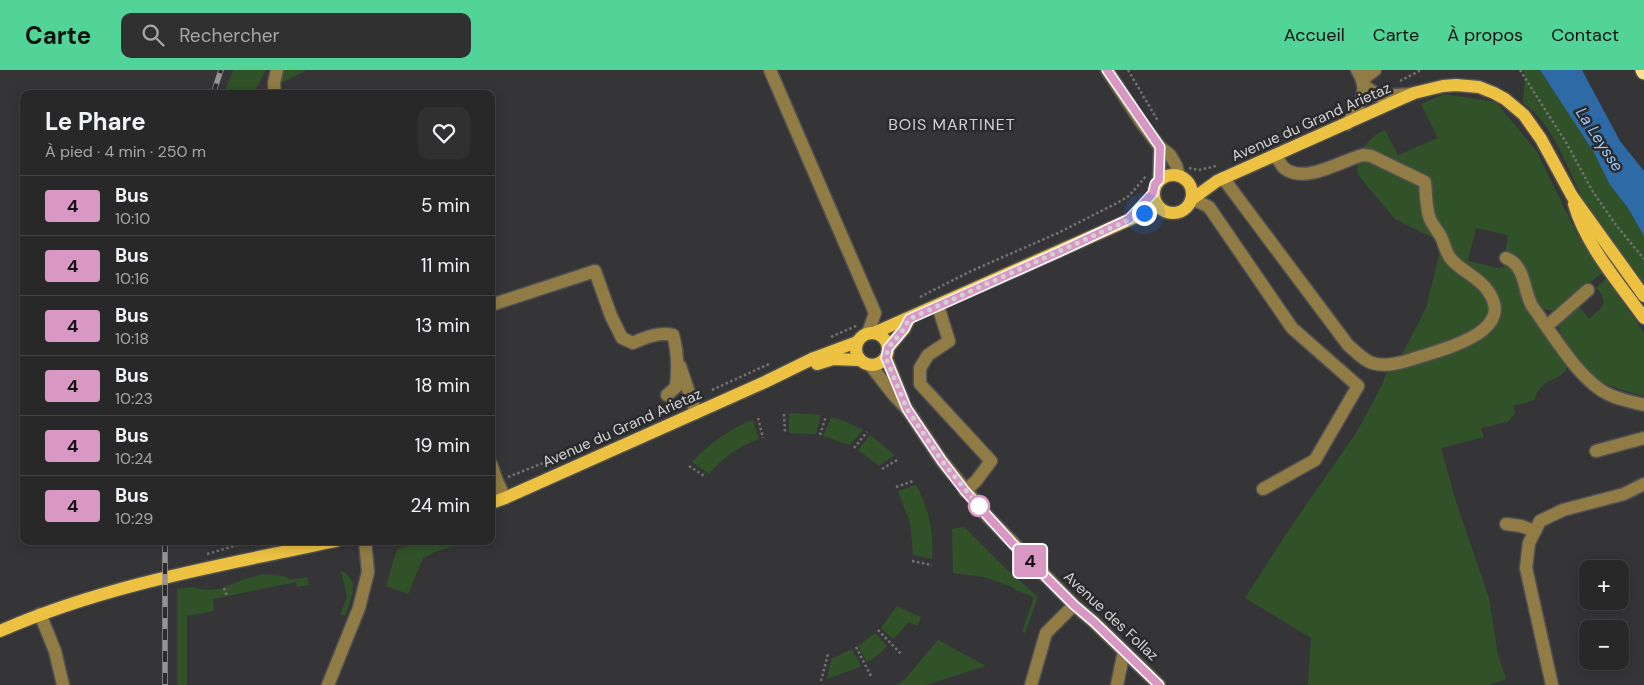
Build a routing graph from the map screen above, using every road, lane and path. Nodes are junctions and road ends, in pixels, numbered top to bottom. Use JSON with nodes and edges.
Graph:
{"nodes":[{"id":1,"x":276,"y":70,"type":"edge"},
{"id":2,"x":770,"y":70,"type":"edge"},
{"id":3,"x":1107,"y":70,"type":"edge"},
{"id":4,"x":1128,"y":70,"type":"edge"},
{"id":5,"x":1375,"y":70,"type":"edge"},
{"id":6,"x":1421,"y":70,"type":"edge"},
{"id":7,"x":1520,"y":70,"type":"edge"},
{"id":8,"x":1361,"y":78,"type":"edge"},
{"id":9,"x":275,"y":90,"type":"edge"},
{"id":10,"x":1375,"y":94,"type":"junction"},
{"id":11,"x":1414,"y":94,"type":"junction"},
{"id":12,"x":1362,"y":100,"type":"junction"},
{"id":13,"x":1347,"y":124,"type":"junction"},
{"id":14,"x":1161,"y":127,"type":"dead end"},
{"id":15,"x":1160,"y":147,"type":"junction"},
{"id":16,"x":1241,"y":155,"type":"dead end"},
{"id":17,"x":1275,"y":155,"type":"junction"},
{"id":18,"x":1220,"y":164,"type":"dead end"},
{"id":19,"x":1159,"y":173,"type":"junction"},
{"id":20,"x":1181,"y":174,"type":"junction"},
{"id":21,"x":1220,"y":180,"type":"junction"},
{"id":22,"x":1153,"y":193,"type":"junction"},
{"id":23,"x":1572,"y":196,"type":"junction"},
{"id":24,"x":1191,"y":200,"type":"junction"},
{"id":25,"x":1158,"y":207,"type":"junction"},
{"id":26,"x":1129,"y":219,"type":"junction"},
{"id":27,"x":1506,"y":258,"type":"dead end"},
{"id":28,"x":1644,"y":259,"type":"edge"},
{"id":29,"x":1588,"y":290,"type":"dead end"},
{"id":30,"x":1644,"y":296,"type":"edge"},
{"id":31,"x":914,"y":300,"type":"dead end"},
{"id":32,"x":495,"y":304,"type":"edge"},
{"id":33,"x":938,"y":306,"type":"junction"},
{"id":34,"x":1644,"y":318,"type":"edge"},
{"id":35,"x":909,"y":319,"type":"junction"},
{"id":36,"x":1547,"y":326,"type":"junction"},
{"id":37,"x":871,"y":333,"type":"junction"},
{"id":38,"x":857,"y":342,"type":"junction"},
{"id":39,"x":887,"y":353,"type":"junction"},
{"id":40,"x":677,"y":357,"type":"junction"},
{"id":41,"x":859,"y":360,"type":"junction"},
{"id":42,"x":871,"y":366,"type":"junction"},
{"id":43,"x":765,"y":382,"type":"junction"},
{"id":44,"x":667,"y":395,"type":"dead end"},
{"id":45,"x":1644,"y":405,"type":"edge"},
{"id":46,"x":907,"y":409,"type":"junction"},
{"id":47,"x":696,"y":414,"type":"junction"},
{"id":48,"x":784,"y":414,"type":"dead end"},
{"id":49,"x":826,"y":416,"type":"dead end"},
{"id":50,"x":758,"y":418,"type":"dead end"},
{"id":51,"x":867,"y":432,"type":"dead end"},
{"id":52,"x":785,"y":433,"type":"dead end"},
{"id":53,"x":820,"y":435,"type":"dead end"},
{"id":54,"x":763,"y":438,"type":"dead end"},
{"id":55,"x":1644,"y":438,"type":"edge"},
{"id":56,"x":854,"y":448,"type":"dead end"},
{"id":57,"x":1596,"y":451,"type":"dead end"},
{"id":58,"x":899,"y":459,"type":"dead end"},
{"id":59,"x":689,"y":466,"type":"dead end"},
{"id":60,"x":882,"y":469,"type":"dead end"},
{"id":61,"x":495,"y":475,"type":"edge"},
{"id":62,"x":706,"y":478,"type":"dead end"},
{"id":63,"x":914,"y":480,"type":"dead end"},
{"id":64,"x":1644,"y":484,"type":"edge"},
{"id":65,"x":896,"y":487,"type":"dead end"},
{"id":66,"x":1263,"y":489,"type":"dead end"},
{"id":67,"x":965,"y":491,"type":"junction"},
{"id":68,"x":505,"y":498,"type":"junction"},
{"id":69,"x":495,"y":502,"type":"edge"},
{"id":70,"x":1506,"y":524,"type":"dead end"},
{"id":71,"x":1535,"y":531,"type":"junction"},
{"id":72,"x":317,"y":545,"type":"edge"},
{"id":73,"x":365,"y":545,"type":"edge"},
{"id":74,"x":912,"y":561,"type":"dead end"},
{"id":75,"x":932,"y":565,"type":"dead end"},
{"id":76,"x":224,"y":588,"type":"dead end"},
{"id":77,"x":227,"y":596,"type":"dead end"},
{"id":78,"x":1074,"y":605,"type":"junction"},
{"id":79,"x":40,"y":614,"type":"junction"},
{"id":80,"x":878,"y":630,"type":"dead end"},
{"id":81,"x":0,"y":631,"type":"edge"},
{"id":82,"x":856,"y":648,"type":"dead end"},
{"id":83,"x":1124,"y":651,"type":"junction"},
{"id":84,"x":828,"y":654,"type":"dead end"},
{"id":85,"x":902,"y":654,"type":"dead end"},
{"id":86,"x":872,"y":678,"type":"dead end"},
{"id":87,"x":821,"y":681,"type":"dead end"},
{"id":88,"x":63,"y":685,"type":"edge"},
{"id":89,"x":328,"y":685,"type":"edge"},
{"id":90,"x":1031,"y":685,"type":"edge"},
{"id":91,"x":1117,"y":685,"type":"edge"},
{"id":92,"x":1159,"y":685,"type":"edge"},
{"id":93,"x":1552,"y":685,"type":"edge"}],
"edges":[{"from":1,"to":9,"type":"street"},
{"from":2,"to":37,"type":"street"},
{"from":3,"to":15,"type":"street"},
{"from":4,"to":14,"type":"path"},
{"from":5,"to":8,"type":"street"},
{"from":6,"to":10,"type":"path"},
{"from":7,"to":28,"type":"path"},
{"from":8,"to":10,"type":"street"},
{"from":8,"to":12,"type":"street"},
{"from":10,"to":11,"type":"street"},
{"from":11,"to":13,"type":"main road","name":"Avenue du Grand Arietaz"},
{"from":11,"to":23,"type":"main road","name":"Avenue du Grand Arietaz"},
{"from":12,"to":13,"type":"street"},
{"from":12,"to":16,"type":"path"},
{"from":13,"to":17,"type":"main road","name":"Avenue du Grand Arietaz"},
{"from":15,"to":19,"type":"street"},
{"from":15,"to":20,"type":"street"},
{"from":17,"to":21,"type":"main road","name":"Avenue du Grand Arietaz"},
{"from":17,"to":21,"type":"street"},
{"from":18,"to":20,"type":"path"},
{"from":19,"to":20,"type":"main road"},
{"from":19,"to":22,"type":"main road"},
{"from":19,"to":31,"type":"path"},
{"from":20,"to":21,"type":"main road","name":"Avenue du Grand Arietaz"},
{"from":20,"to":24,"type":"main road"},
{"from":21,"to":24,"type":"main road","name":"Avenue du Grand Arietaz"},
{"from":22,"to":25,"type":"main road"},
{"from":22,"to":26,"type":"main road"},
{"from":23,"to":30,"type":"main road","name":"Avenue du Grand Arietaz"},
{"from":23,"to":34,"type":"main road","name":"Avenue du Grand Arietaz"},
{"from":24,"to":25,"type":"main road"},
{"from":24,"to":66,"type":"street"},
{"from":25,"to":26,"type":"main road"},
{"from":26,"to":33,"type":"main road"},
{"from":27,"to":36,"type":"street"},
{"from":29,"to":36,"type":"street"},
{"from":32,"to":40,"type":"street"},
{"from":33,"to":35,"type":"main road"},
{"from":33,"to":67,"type":"street"},
{"from":35,"to":37,"type":"main road"},
{"from":35,"to":39,"type":"main road"},
{"from":36,"to":45,"type":"street"},
{"from":37,"to":38,"type":"main road"},
{"from":37,"to":39,"type":"main road"},
{"from":38,"to":41,"type":"main road"},
{"from":38,"to":43,"type":"main road","name":"Avenue du Grand Arietaz"},
{"from":39,"to":42,"type":"main road"},
{"from":39,"to":46,"type":"street","name":"Avenue des Follaz"},
{"from":40,"to":44,"type":"street"},
{"from":40,"to":47,"type":"street"},
{"from":41,"to":42,"type":"main road"},
{"from":41,"to":43,"type":"main road","name":"Avenue du Grand Arietaz"},
{"from":42,"to":46,"type":"street","name":"Avenue des Follaz"},
{"from":43,"to":47,"type":"main road","name":"Avenue du Grand Arietaz"},
{"from":46,"to":67,"type":"street","name":"Avenue des Follaz"},
{"from":47,"to":68,"type":"main road","name":"Avenue du Grand Arietaz"},
{"from":48,"to":52,"type":"path"},
{"from":49,"to":53,"type":"path"},
{"from":50,"to":54,"type":"path"},
{"from":51,"to":56,"type":"path"},
{"from":55,"to":57,"type":"street"},
{"from":58,"to":60,"type":"path"},
{"from":59,"to":62,"type":"path"},
{"from":61,"to":68,"type":"street"},
{"from":63,"to":65,"type":"path"},
{"from":64,"to":71,"type":"street"},
{"from":67,"to":78,"type":"street","name":"Avenue des Follaz"},
{"from":68,"to":69,"type":"main road","name":"Avenue du Grand Arietaz"},
{"from":70,"to":71,"type":"street"},
{"from":71,"to":93,"type":"street"},
{"from":72,"to":79,"type":"main road"},
{"from":73,"to":89,"type":"street"},
{"from":74,"to":75,"type":"path"},
{"from":76,"to":77,"type":"path"},
{"from":78,"to":83,"type":"street","name":"Avenue des Follaz"},
{"from":78,"to":90,"type":"street"},
{"from":79,"to":81,"type":"main road"},
{"from":79,"to":88,"type":"street"},
{"from":80,"to":85,"type":"path"},
{"from":82,"to":86,"type":"path"},
{"from":83,"to":91,"type":"street"},
{"from":83,"to":92,"type":"street","name":"Avenue des Follaz"},
{"from":84,"to":87,"type":"path"}]}
